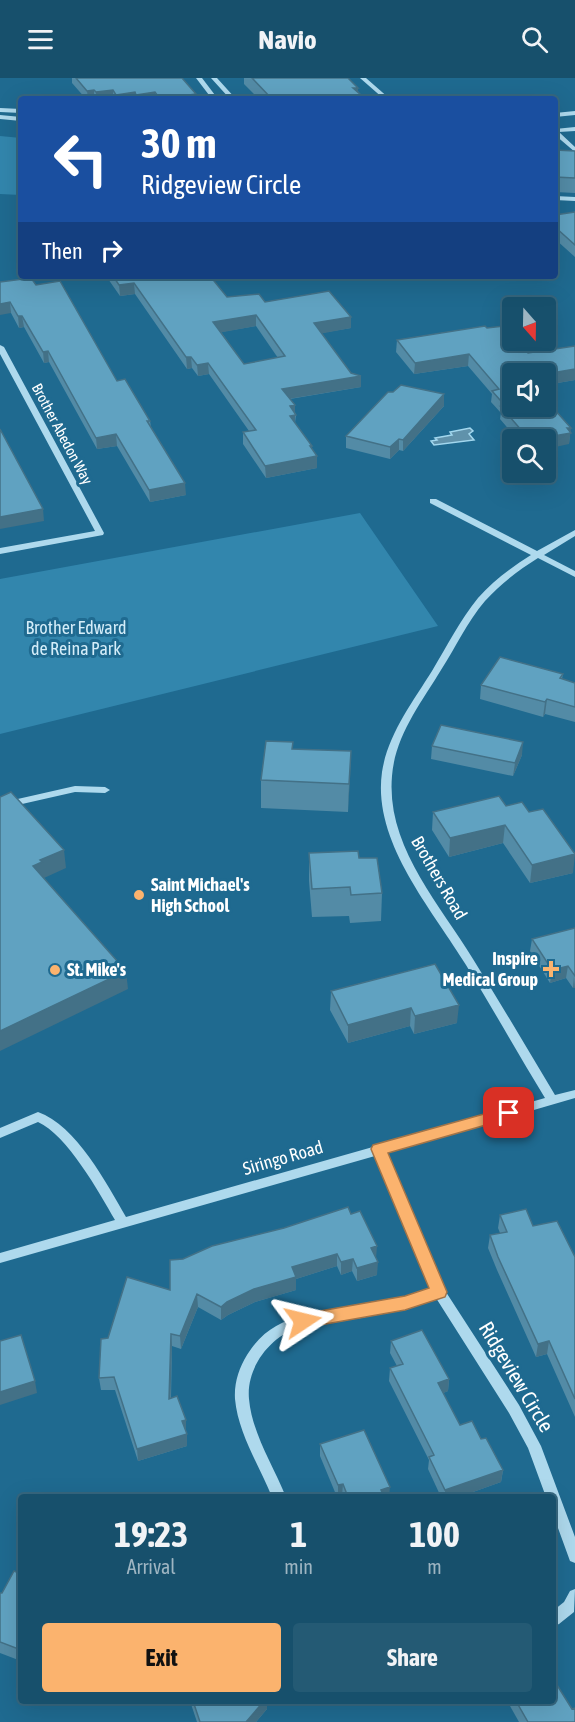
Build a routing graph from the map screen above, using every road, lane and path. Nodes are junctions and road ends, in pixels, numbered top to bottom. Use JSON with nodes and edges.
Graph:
{"nodes":[{"id":1,"x":199,"y":78,"type":"edge"},
{"id":2,"x":214,"y":78,"type":"edge"},
{"id":3,"x":363,"y":78,"type":"edge"},
{"id":4,"x":213,"y":96,"type":"edge"},
{"id":5,"x":230,"y":96,"type":"edge"},
{"id":6,"x":384,"y":96,"type":"edge"},
{"id":7,"x":0,"y":110,"type":"edge"},
{"id":8,"x":18,"y":111,"type":"edge"},
{"id":9,"x":575,"y":112,"type":"edge"},
{"id":10,"x":558,"y":115,"type":"edge"},
{"id":11,"x":0,"y":117,"type":"edge"},
{"id":12,"x":575,"y":117,"type":"edge"},
{"id":13,"x":18,"y":119,"type":"edge"},
{"id":14,"x":558,"y":120,"type":"edge"},
{"id":15,"x":575,"y":129,"type":"edge"},
{"id":16,"x":558,"y":132,"type":"edge"},
{"id":17,"x":558,"y":135,"type":"edge"},
{"id":18,"x":575,"y":150,"type":"edge"},
{"id":19,"x":558,"y":198,"type":"edge"},
{"id":20,"x":575,"y":199,"type":"edge"},
{"id":21,"x":0,"y":347,"type":"edge"},
{"id":22,"x":433,"y":501,"type":"dead end"},
{"id":23,"x":575,"y":533,"type":"edge"},
{"id":24,"x":0,"y":551,"type":"edge"},
{"id":25,"x":538,"y":554,"type":"junction"},
{"id":26,"x":575,"y":574,"type":"edge"},
{"id":27,"x":105,"y":790,"type":"dead end"},
{"id":28,"x":0,"y":806,"type":"edge"},
{"id":29,"x":575,"y":1094,"type":"edge"},
{"id":30,"x":552,"y":1100,"type":"junction"},
{"id":31,"x":0,"y":1133,"type":"edge"},
{"id":32,"x":379,"y":1149,"type":"junction"},
{"id":33,"x":123,"y":1222,"type":"junction"},
{"id":34,"x":0,"y":1258,"type":"edge"},
{"id":35,"x":439,"y":1292,"type":"junction"},
{"id":36,"x":278,"y":1494,"type":"edge"},
{"id":37,"x":552,"y":1494,"type":"edge"},
{"id":38,"x":556,"y":1505,"type":"edge"},
{"id":39,"x":575,"y":1556,"type":"edge"},
{"id":40,"x":575,"y":1596,"type":"edge"},
{"id":41,"x":556,"y":1617,"type":"edge"}],
"edges":[{"from":1,"to":4,"type":"street"},
{"from":2,"to":5,"type":"street"},
{"from":3,"to":6,"type":"street"},
{"from":7,"to":8,"type":"street"},
{"from":9,"to":10,"type":"street"},
{"from":11,"to":13,"type":"street"},
{"from":12,"to":14,"type":"street"},
{"from":15,"to":16,"type":"street"},
{"from":17,"to":18,"type":"street"},
{"from":19,"to":20,"type":"street"},
{"from":21,"to":24,"type":"street","name":"Brother Abedon Way"},
{"from":22,"to":25,"type":"street"},
{"from":23,"to":25,"type":"street","name":"Brothers Road"},
{"from":25,"to":26,"type":"street"},
{"from":25,"to":30,"type":"street","name":"Brothers Road"},
{"from":27,"to":28,"type":"street"},
{"from":29,"to":30,"type":"street","name":"Siringo Road"},
{"from":30,"to":32,"type":"street","name":"Siringo Road"},
{"from":31,"to":33,"type":"street"},
{"from":32,"to":33,"type":"street","name":"Siringo Road"},
{"from":32,"to":35,"type":"street","name":"Ridgeview Circle"},
{"from":33,"to":34,"type":"street","name":"Siringo Road"},
{"from":35,"to":36,"type":"street"},
{"from":35,"to":37,"type":"street","name":"Ridgeview Circle"},
{"from":38,"to":39,"type":"street","name":"Ridgeview Circle"},
{"from":40,"to":41,"type":"street"}]}
